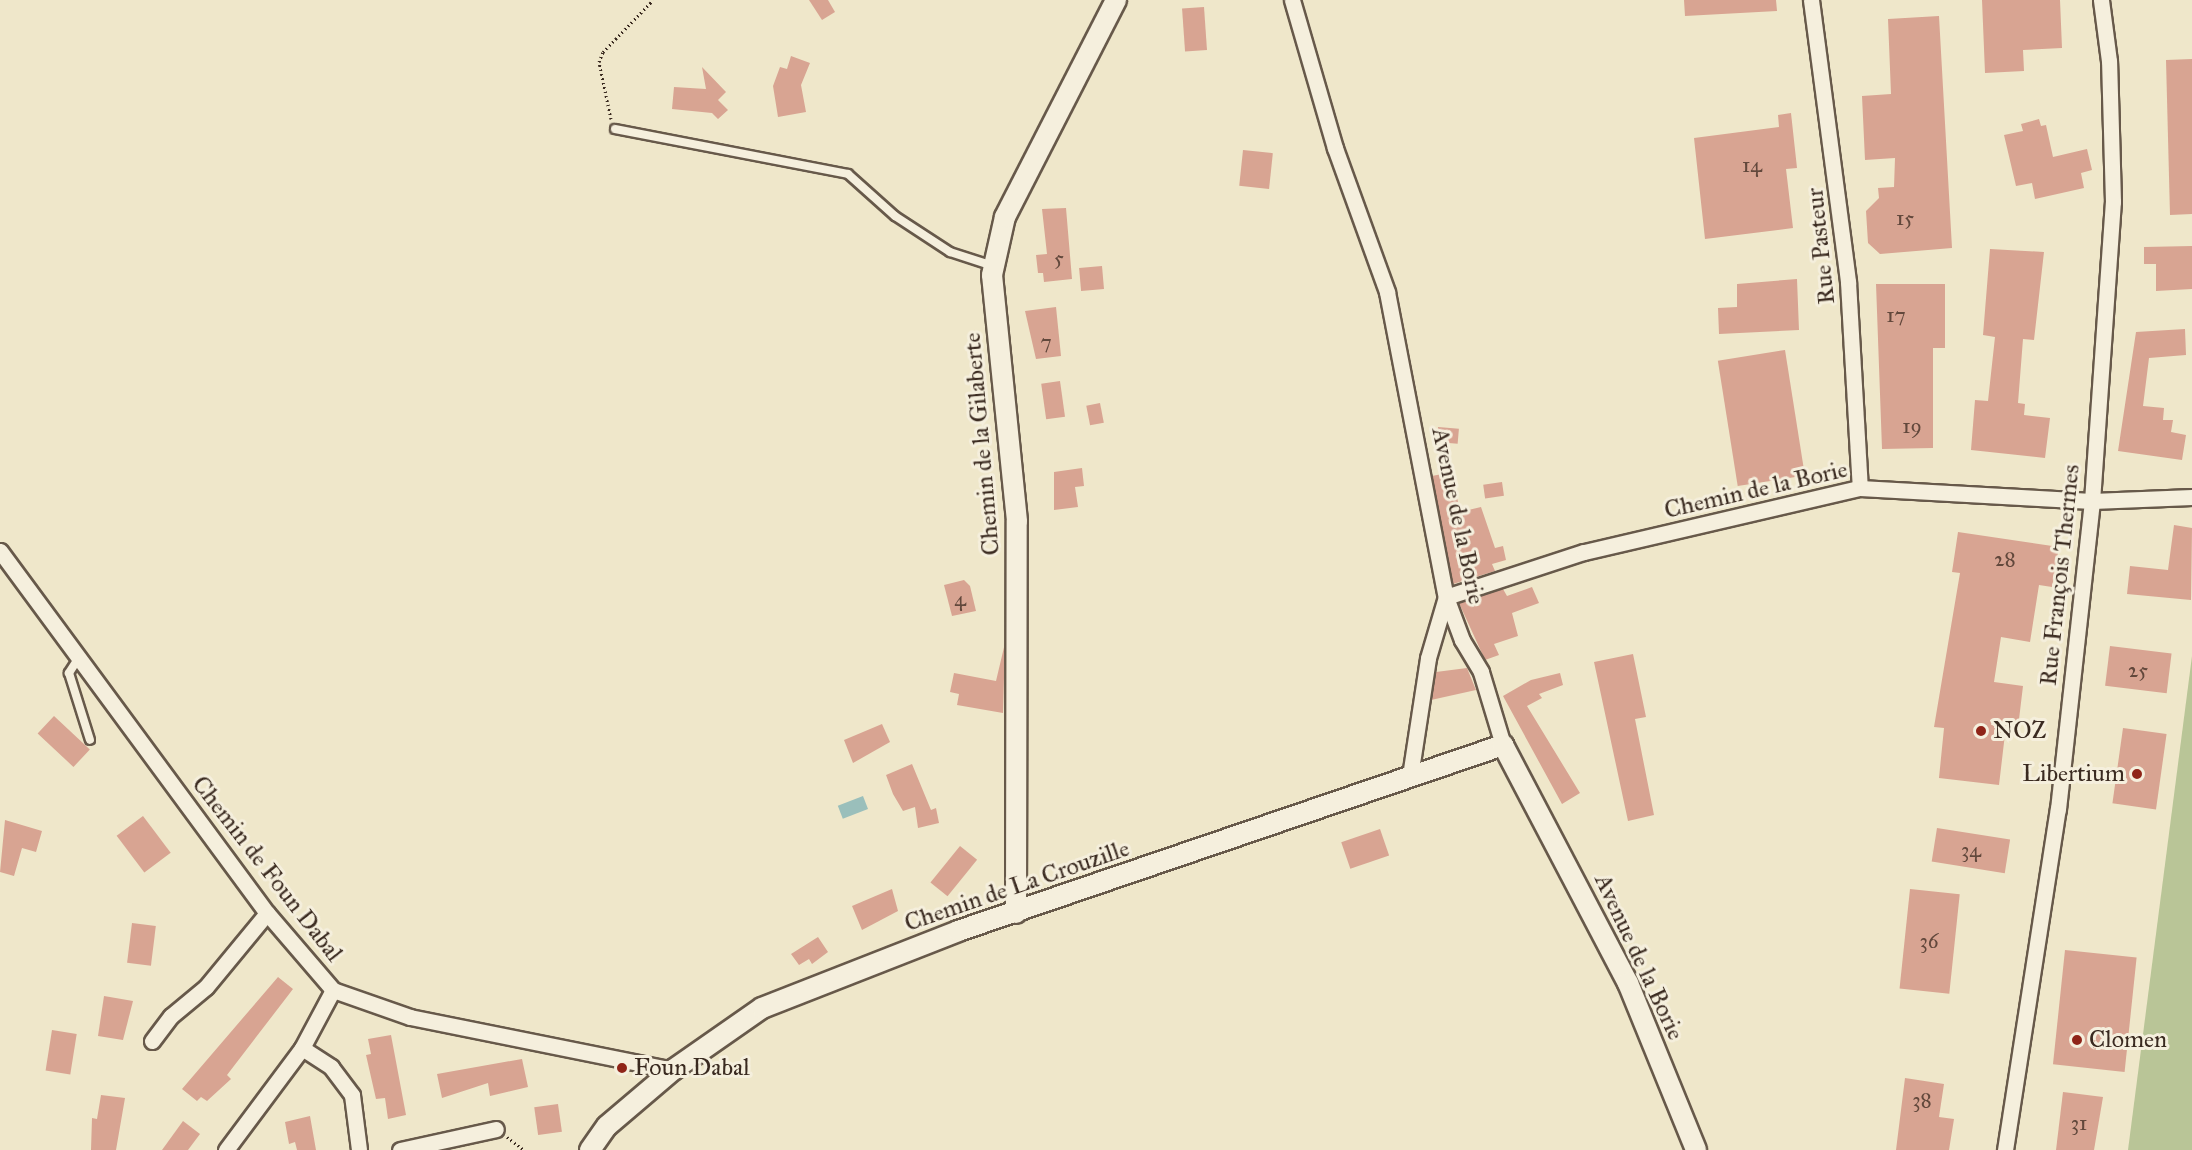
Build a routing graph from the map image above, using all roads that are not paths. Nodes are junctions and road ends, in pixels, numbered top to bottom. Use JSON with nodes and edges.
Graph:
{"nodes":[{"id":1,"x":1116,"y":0,"type":"edge"},
{"id":2,"x":1292,"y":0,"type":"edge"},
{"id":3,"x":1811,"y":0,"type":"edge"},
{"id":4,"x":2101,"y":0,"type":"edge"},
{"id":5,"x":615,"y":129,"type":"road end"},
{"id":6,"x":994,"y":267,"type":"junction"},
{"id":7,"x":1860,"y":488,"type":"junction"},
{"id":8,"x":2192,"y":497,"type":"edge"},
{"id":9,"x":2092,"y":501,"type":"junction"},
{"id":10,"x":0,"y":551,"type":"edge"},
{"id":11,"x":1446,"y":597,"type":"junction"},
{"id":12,"x":78,"y":659,"type":"junction"},
{"id":13,"x":90,"y":740,"type":"dead end"},
{"id":14,"x":1503,"y":745,"type":"junction"},
{"id":15,"x":1410,"y":776,"type":"junction"},
{"id":16,"x":267,"y":913,"type":"junction"},
{"id":17,"x":1016,"y":913,"type":"junction"},
{"id":18,"x":333,"y":990,"type":"junction"},
{"id":19,"x":152,"y":1041,"type":"dead end"},
{"id":20,"x":302,"y":1048,"type":"junction"},
{"id":21,"x":673,"y":1070,"type":"junction"},
{"id":22,"x":496,"y":1129,"type":"road end"},
{"id":23,"x":226,"y":1150,"type":"edge"},
{"id":24,"x":359,"y":1150,"type":"edge"},
{"id":25,"x":400,"y":1150,"type":"edge"},
{"id":26,"x":590,"y":1150,"type":"edge"},
{"id":27,"x":1696,"y":1150,"type":"edge"},
{"id":28,"x":2005,"y":1150,"type":"edge"}],
"edges":[{"from":1,"to":6,"type":"street","name":"Chemin de la Gilaberte"},
{"from":2,"to":11,"type":"street","name":"Avenue de la Borie"},
{"from":3,"to":7,"type":"street","name":"Rue Pasteur"},
{"from":4,"to":9,"type":"street","name":"Rue François Thermes"},
{"from":5,"to":6,"type":"lane"},
{"from":6,"to":17,"type":"street","name":"Chemin de la Gilaberte"},
{"from":7,"to":9,"type":"street","name":"Chemin de la Borie"},
{"from":7,"to":11,"type":"street","name":"Chemin de la Borie"},
{"from":8,"to":9,"type":"street","name":"Chemin de la Borie"},
{"from":9,"to":28,"type":"street","name":"Rue François Thermes"},
{"from":10,"to":12,"type":"street","name":"Chemin de Foun Dabal"},
{"from":11,"to":14,"type":"street","name":"Avenue de la Borie"},
{"from":11,"to":15,"type":"street"},
{"from":12,"to":13,"type":"lane"},
{"from":12,"to":16,"type":"street","name":"Chemin de Foun Dabal"},
{"from":14,"to":15,"type":"street","name":"Chemin de La Crouzille"},
{"from":14,"to":27,"type":"street","name":"Avenue de la Borie"},
{"from":15,"to":17,"type":"street","name":"Chemin de La Crouzille"},
{"from":16,"to":18,"type":"street","name":"Chemin de Foun Dabal"},
{"from":16,"to":19,"type":"street"},
{"from":17,"to":21,"type":"street","name":"Chemin de La Crouzille"},
{"from":18,"to":20,"type":"street"},
{"from":18,"to":21,"type":"street","name":"Chemin de Foun Dabal"},
{"from":20,"to":23,"type":"street"},
{"from":20,"to":24,"type":"street"},
{"from":21,"to":26,"type":"street","name":"Chemin de La Crouzille"},
{"from":22,"to":25,"type":"street"}]}
